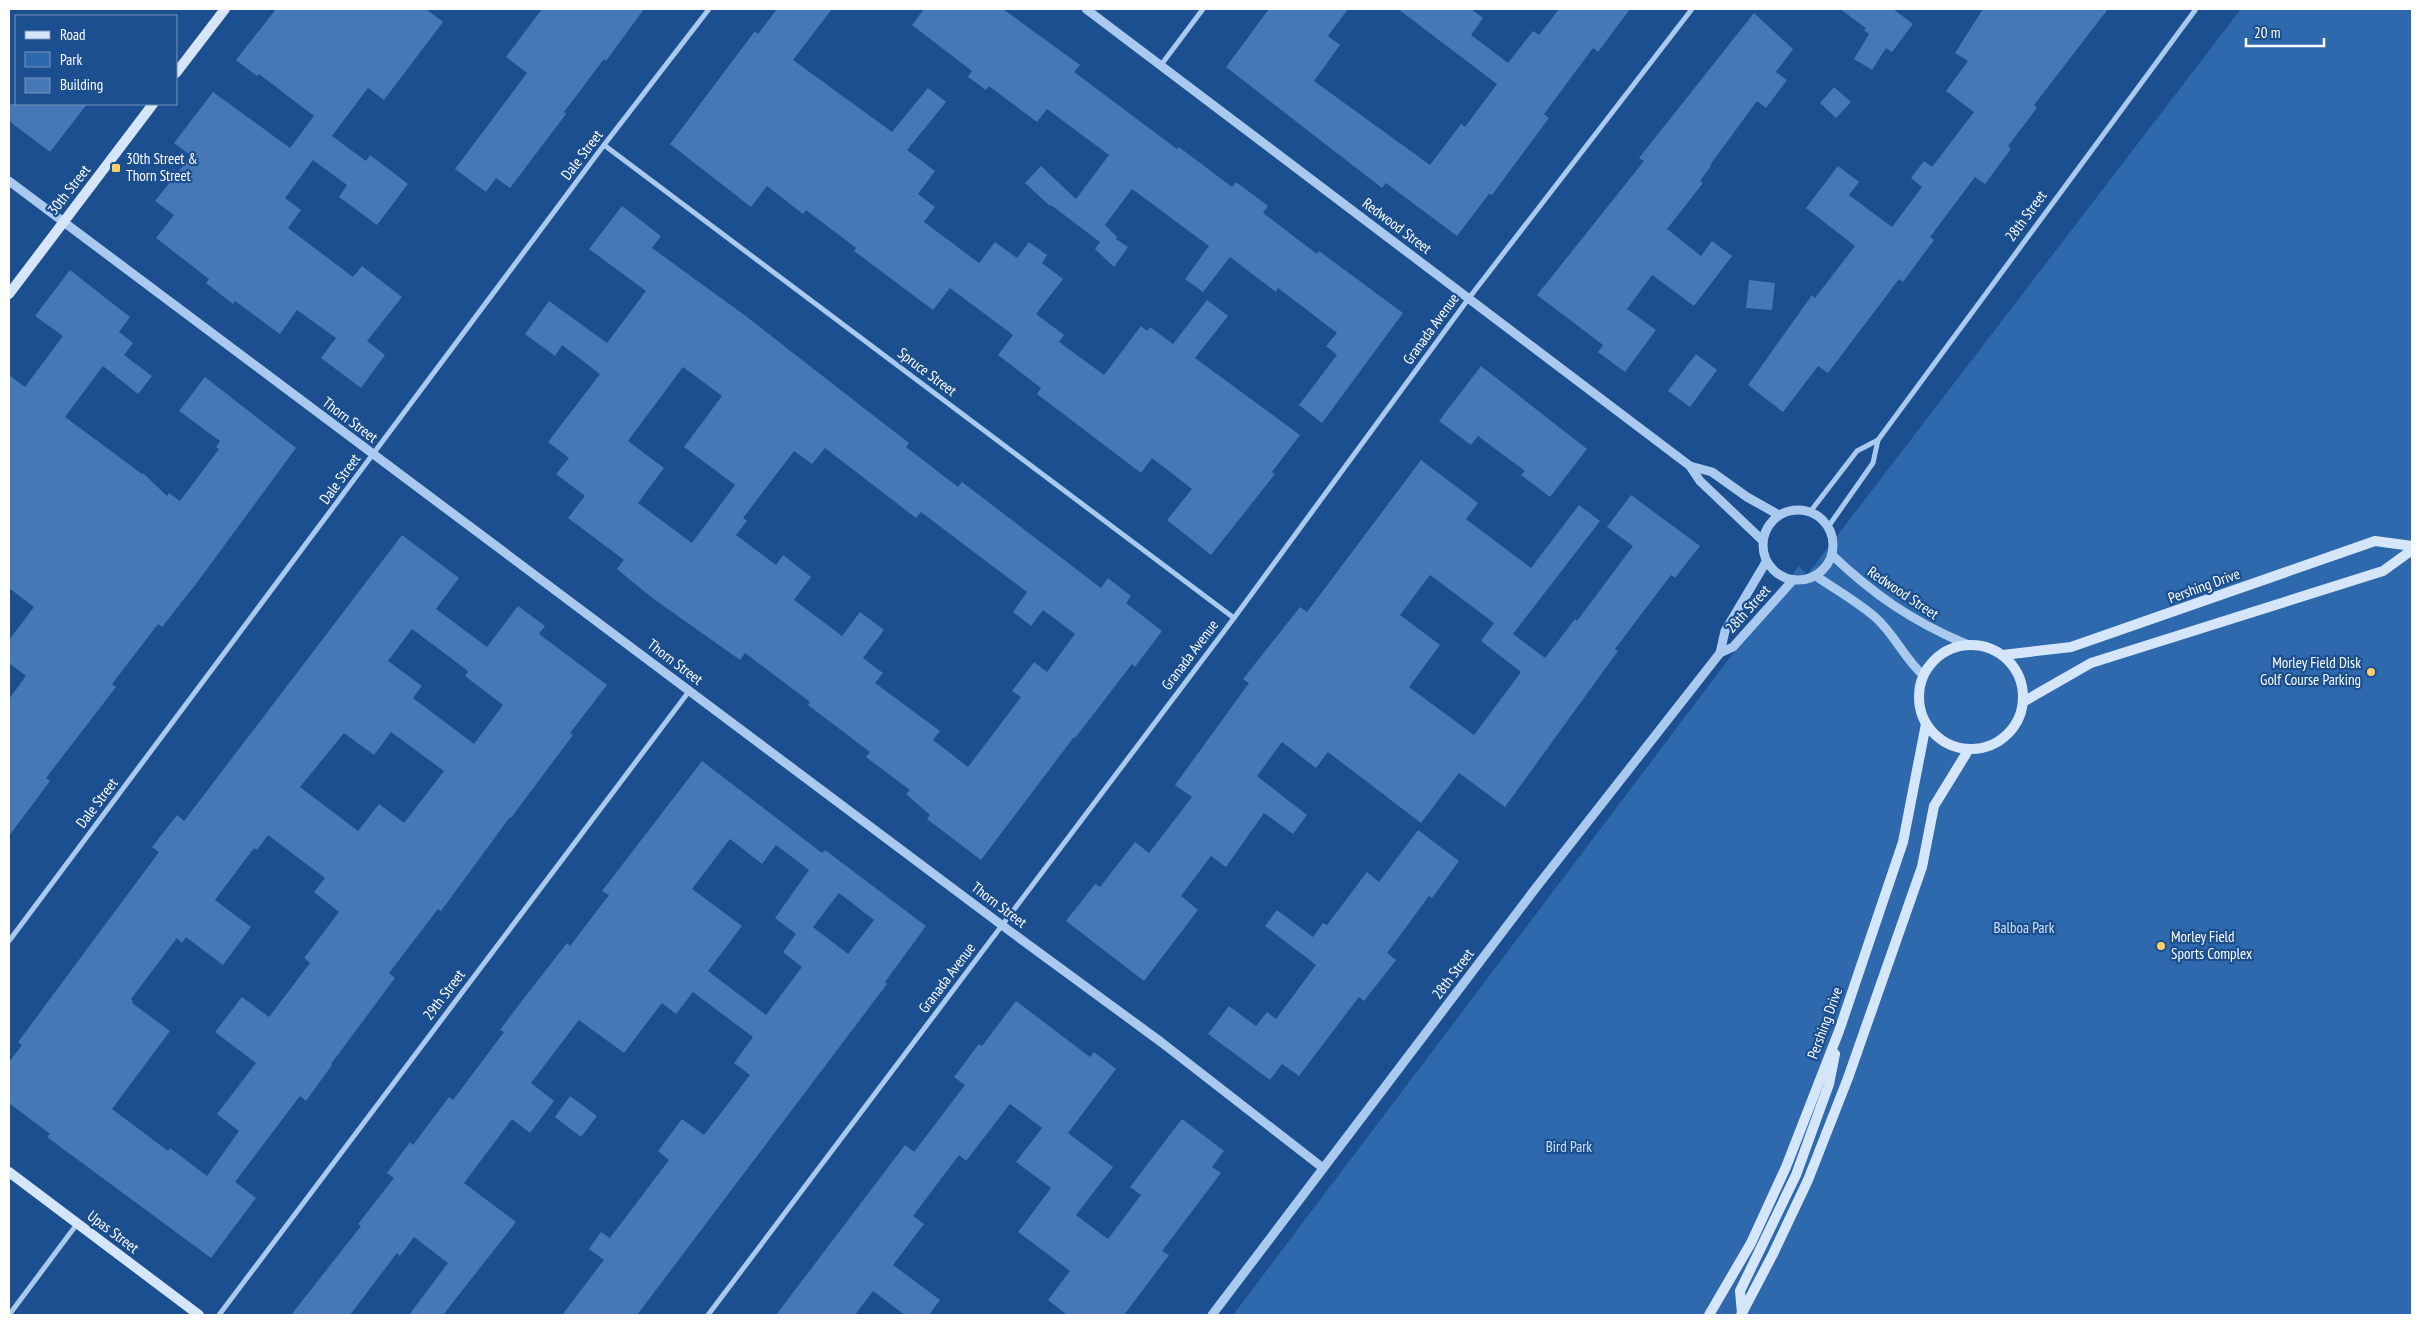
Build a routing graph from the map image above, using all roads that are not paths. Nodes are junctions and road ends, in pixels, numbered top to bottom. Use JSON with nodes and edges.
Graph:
{"nodes":[{"id":1,"x":225,"y":9,"type":"edge"},
{"id":2,"x":709,"y":9,"type":"edge"},
{"id":3,"x":1086,"y":9,"type":"edge"},
{"id":4,"x":1203,"y":9,"type":"edge"},
{"id":5,"x":1692,"y":9,"type":"edge"},
{"id":6,"x":2196,"y":9,"type":"edge"},
{"id":7,"x":1161,"y":65,"type":"junction"},
{"id":8,"x":178,"y":70,"type":"edge"},
{"id":9,"x":152,"y":105,"type":"edge"},
{"id":10,"x":604,"y":145,"type":"junction"},
{"id":11,"x":9,"y":181,"type":"edge"},
{"id":12,"x":62,"y":223,"type":"junction"},
{"id":13,"x":9,"y":294,"type":"edge"},
{"id":14,"x":1469,"y":298,"type":"junction"},
{"id":15,"x":1878,"y":440,"type":"junction"},
{"id":16,"x":373,"y":455,"type":"junction"},
{"id":17,"x":1690,"y":466,"type":"junction"},
{"id":18,"x":1810,"y":512,"type":"junction"},
{"id":19,"x":1779,"y":515,"type":"junction"},
{"id":20,"x":1828,"y":527,"type":"junction"},
{"id":21,"x":1762,"y":540,"type":"junction"},
{"id":22,"x":2412,"y":548,"type":"edge"},
{"id":23,"x":1832,"y":555,"type":"junction"},
{"id":24,"x":1766,"y":562,"type":"junction"},
{"id":25,"x":1816,"y":576,"type":"junction"},
{"id":26,"x":1793,"y":580,"type":"junction"},
{"id":27,"x":1234,"y":618,"type":"junction"},
{"id":28,"x":1966,"y":644,"type":"junction"},
{"id":29,"x":1720,"y":653,"type":"junction"},
{"id":30,"x":2003,"y":655,"type":"junction"},
{"id":31,"x":1923,"y":675,"type":"junction"},
{"id":32,"x":690,"y":690,"type":"junction"},
{"id":33,"x":2023,"y":702,"type":"junction"},
{"id":34,"x":1926,"y":724,"type":"junction"},
{"id":35,"x":1969,"y":749,"type":"junction"},
{"id":36,"x":1003,"y":926,"type":"junction"},
{"id":37,"x":9,"y":941,"type":"edge"},
{"id":38,"x":1839,"y":1031,"type":"junction"},
{"id":39,"x":1322,"y":1168,"type":"junction"},
{"id":40,"x":9,"y":1172,"type":"edge"},
{"id":41,"x":77,"y":1224,"type":"junction"},
{"id":42,"x":9,"y":1315,"type":"edge"},
{"id":43,"x":199,"y":1315,"type":"edge"},
{"id":44,"x":219,"y":1315,"type":"edge"},
{"id":45,"x":708,"y":1315,"type":"edge"},
{"id":46,"x":1212,"y":1315,"type":"edge"},
{"id":47,"x":1709,"y":1315,"type":"edge"},
{"id":48,"x":1742,"y":1315,"type":"edge"}],
"edges":[{"from":1,"to":8,"type":"main road"},
{"from":2,"to":10,"type":"street","name":"Dale Street"},
{"from":3,"to":7,"type":"street","name":"Redwood Street"},
{"from":4,"to":7,"type":"street"},
{"from":5,"to":14,"type":"street","name":"Granada Avenue"},
{"from":6,"to":15,"type":"street","name":"28th Street"},
{"from":7,"to":14,"type":"street","name":"Redwood Street"},
{"from":9,"to":12,"type":"main road","name":"30th Street"},
{"from":10,"to":16,"type":"street","name":"Dale Street"},
{"from":10,"to":27,"type":"street","name":"Spruce Street"},
{"from":11,"to":12,"type":"street","name":"Thorn Street"},
{"from":12,"to":13,"type":"main road","name":"30th Street"},
{"from":12,"to":16,"type":"street","name":"Thorn Street"},
{"from":14,"to":17,"type":"street","name":"Redwood Street"},
{"from":14,"to":27,"type":"street","name":"Granada Avenue"},
{"from":15,"to":18,"type":"street","name":"28th Street"},
{"from":15,"to":20,"type":"street","name":"28th Street"},
{"from":16,"to":32,"type":"street","name":"Thorn Street"},
{"from":16,"to":37,"type":"street","name":"Dale Street"},
{"from":17,"to":19,"type":"street","name":"Redwood Street"},
{"from":17,"to":21,"type":"street","name":"Redwood Street"},
{"from":18,"to":19,"type":"street"},
{"from":18,"to":20,"type":"street"},
{"from":19,"to":21,"type":"street"},
{"from":20,"to":23,"type":"street"},
{"from":21,"to":24,"type":"street"},
{"from":22,"to":30,"type":"main road","name":"Pershing Drive"},
{"from":22,"to":33,"type":"main road","name":"Pershing Drive"},
{"from":23,"to":25,"type":"street"},
{"from":23,"to":28,"type":"street","name":"Redwood Street"},
{"from":24,"to":26,"type":"street"},
{"from":24,"to":29,"type":"street","name":"28th Street"},
{"from":25,"to":26,"type":"street"},
{"from":25,"to":31,"type":"street"},
{"from":26,"to":29,"type":"street","name":"28th Street"},
{"from":27,"to":36,"type":"street","name":"Granada Avenue"},
{"from":28,"to":30,"type":"main road"},
{"from":28,"to":31,"type":"main road"},
{"from":29,"to":39,"type":"street","name":"28th Street"},
{"from":30,"to":33,"type":"main road"},
{"from":31,"to":34,"type":"main road"},
{"from":32,"to":36,"type":"street","name":"Thorn Street"},
{"from":32,"to":44,"type":"street","name":"29th Street"},
{"from":33,"to":35,"type":"main road"},
{"from":34,"to":35,"type":"main road"},
{"from":34,"to":38,"type":"main road","name":"Pershing Drive"},
{"from":35,"to":48,"type":"main road"},
{"from":36,"to":39,"type":"street","name":"Thorn Street"},
{"from":36,"to":45,"type":"street","name":"Granada Avenue"},
{"from":38,"to":47,"type":"main road","name":"Pershing Drive"},
{"from":38,"to":48,"type":"main road"},
{"from":39,"to":46,"type":"street","name":"28th Street"},
{"from":40,"to":41,"type":"main road","name":"Upas Street"},
{"from":41,"to":42,"type":"street"},
{"from":41,"to":43,"type":"main road","name":"Upas Street"}]}
